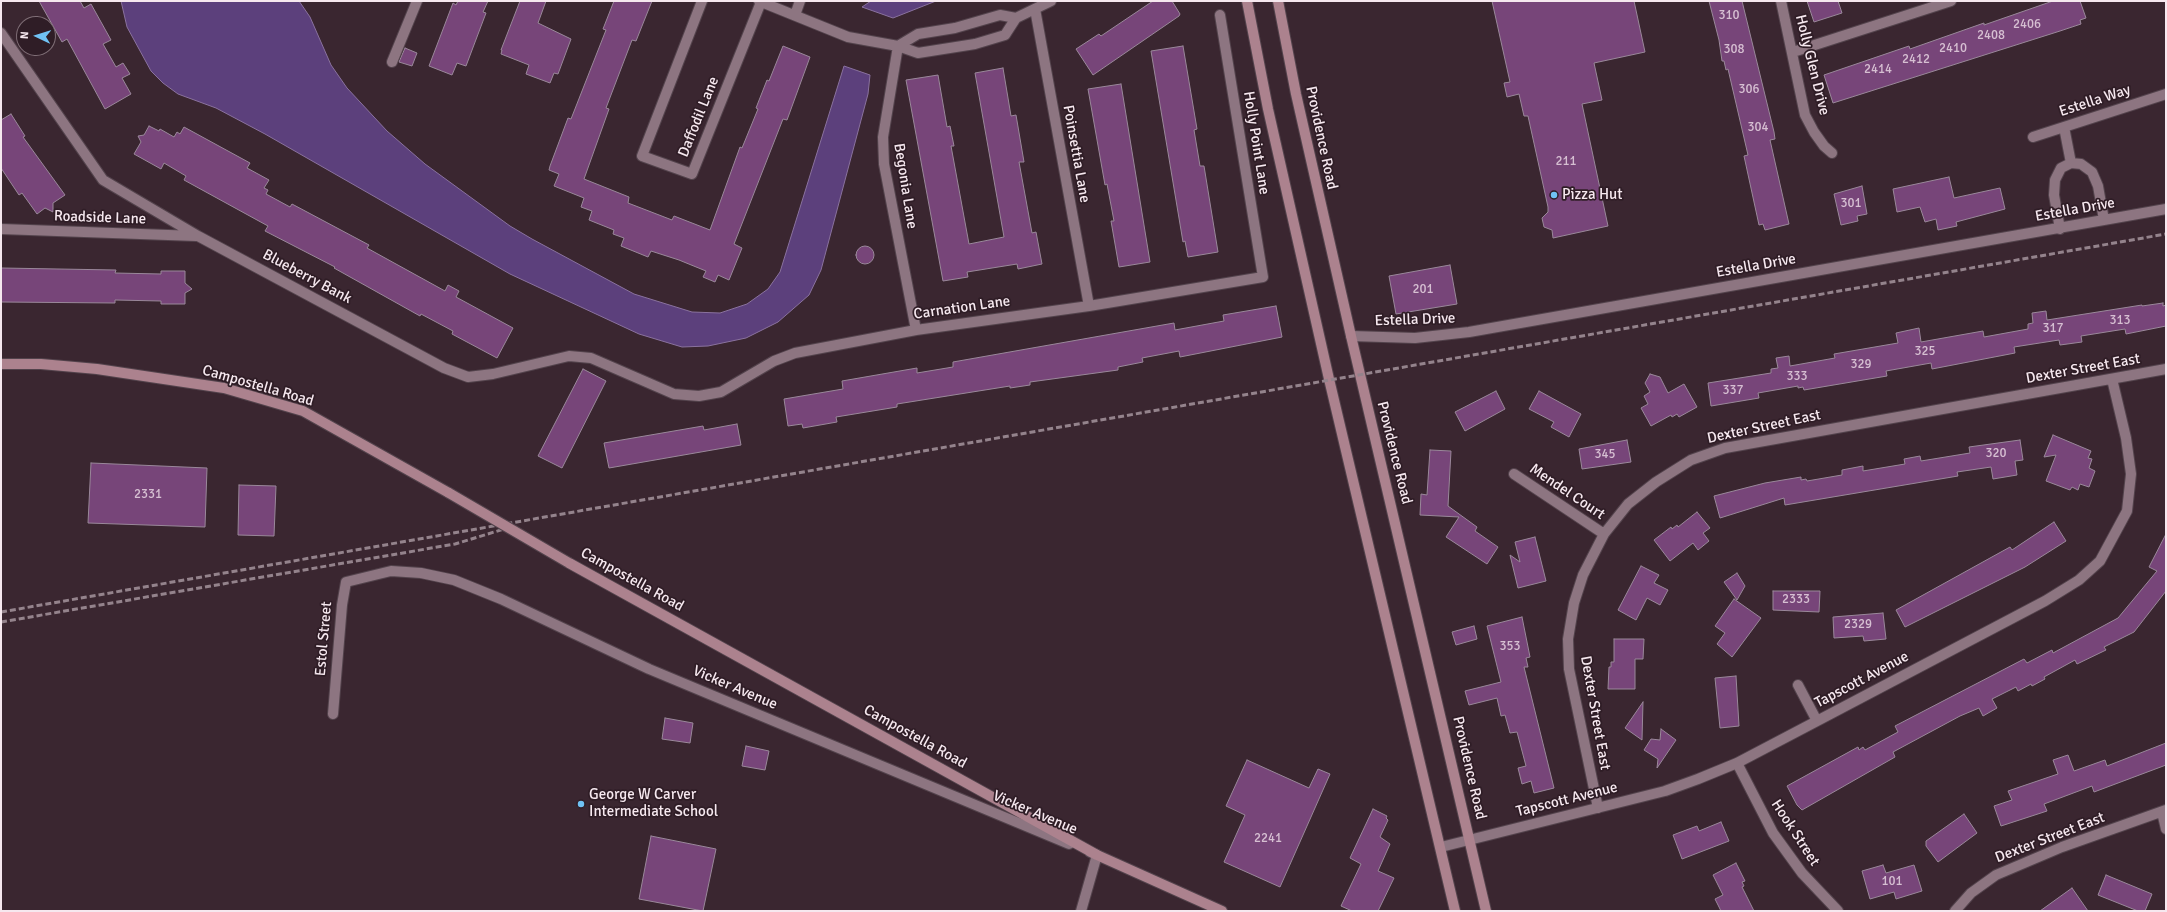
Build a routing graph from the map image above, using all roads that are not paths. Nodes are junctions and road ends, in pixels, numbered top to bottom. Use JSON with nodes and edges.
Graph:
{"nodes":[{"id":1,"x":417,"y":1,"type":"edge"},
{"id":2,"x":702,"y":1,"type":"edge"},
{"id":3,"x":800,"y":1,"type":"edge"},
{"id":4,"x":1051,"y":1,"type":"edge"},
{"id":5,"x":1247,"y":1,"type":"edge"},
{"id":6,"x":1278,"y":1,"type":"edge"},
{"id":7,"x":1781,"y":1,"type":"edge"},
{"id":8,"x":1951,"y":1,"type":"edge"},
{"id":9,"x":760,"y":2,"type":"edge"},
{"id":10,"x":1034,"y":9,"type":"junction"},
{"id":11,"x":795,"y":15,"type":"junction"},
{"id":12,"x":1220,"y":15,"type":"dead end"},
{"id":13,"x":1016,"y":18,"type":"junction"},
{"id":14,"x":1,"y":33,"type":"edge"},
{"id":15,"x":898,"y":46,"type":"junction"},
{"id":16,"x":1793,"y":52,"type":"junction"},
{"id":17,"x":392,"y":62,"type":"dead end"},
{"id":18,"x":2166,"y":94,"type":"edge"},
{"id":19,"x":2064,"y":127,"type":"junction"},
{"id":20,"x":2032,"y":137,"type":"dead end"},
{"id":21,"x":1832,"y":153,"type":"dead end"},
{"id":22,"x":2071,"y":163,"type":"junction"},
{"id":23,"x":2166,"y":209,"type":"edge"},
{"id":24,"x":2104,"y":220,"type":"junction"},
{"id":25,"x":2060,"y":228,"type":"junction"},
{"id":26,"x":1,"y":229,"type":"edge"},
{"id":27,"x":198,"y":236,"type":"junction"},
{"id":28,"x":1263,"y":277,"type":"joint"},
{"id":29,"x":1089,"y":306,"type":"junction"},
{"id":30,"x":916,"y":330,"type":"junction"},
{"id":31,"x":1351,"y":336,"type":"junction"},
{"id":32,"x":1,"y":364,"type":"edge"},
{"id":33,"x":2166,"y":369,"type":"edge"},
{"id":34,"x":2112,"y":379,"type":"junction"},
{"id":35,"x":674,"y":394,"type":"joint"},
{"id":36,"x":1514,"y":474,"type":"dead end"},
{"id":37,"x":1604,"y":534,"type":"junction"},
{"id":38,"x":360,"y":578,"type":"joint"},
{"id":39,"x":1798,"y":685,"type":"dead end"},
{"id":40,"x":333,"y":714,"type":"dead end"},
{"id":41,"x":1817,"y":721,"type":"junction"},
{"id":42,"x":1737,"y":763,"type":"junction"},
{"id":43,"x":1598,"y":808,"type":"junction"},
{"id":44,"x":2164,"y":811,"type":"edge"},
{"id":45,"x":2166,"y":829,"type":"edge"},
{"id":46,"x":1470,"y":839,"type":"junction"},
{"id":47,"x":1441,"y":847,"type":"junction"},
{"id":48,"x":1097,"y":855,"type":"junction"},
{"id":49,"x":1081,"y":911,"type":"edge"},
{"id":50,"x":1222,"y":911,"type":"edge"},
{"id":51,"x":1455,"y":911,"type":"edge"},
{"id":52,"x":1486,"y":911,"type":"edge"},
{"id":53,"x":1838,"y":911,"type":"edge"},
{"id":54,"x":1955,"y":911,"type":"edge"}],
"edges":[{"from":1,"to":17,"type":"street"},
{"from":2,"to":9,"type":"street","name":"Daffodil Lane"},
{"from":3,"to":11,"type":"street"},
{"from":4,"to":10,"type":"street"},
{"from":5,"to":47,"type":"main road"},
{"from":6,"to":31,"type":"main road","name":"Providence Road"},
{"from":7,"to":16,"type":"street","name":"Holly Glen Drive"},
{"from":8,"to":16,"type":"street"},
{"from":9,"to":11,"type":"street"},
{"from":10,"to":13,"type":"street"},
{"from":10,"to":29,"type":"street","name":"Poinsettia Lane"},
{"from":11,"to":15,"type":"street"},
{"from":12,"to":28,"type":"street","name":"Holly Point Lane"},
{"from":13,"to":15,"type":"street"},
{"from":13,"to":15,"type":"street"},
{"from":14,"to":27,"type":"street","name":"Blueberry Bank"},
{"from":15,"to":30,"type":"street","name":"Begonia Lane"},
{"from":16,"to":21,"type":"street","name":"Holly Glen Drive"},
{"from":18,"to":19,"type":"street","name":"Estella Way"},
{"from":19,"to":20,"type":"street","name":"Estella Way"},
{"from":19,"to":22,"type":"street"},
{"from":22,"to":24,"type":"street"},
{"from":22,"to":25,"type":"street"},
{"from":23,"to":24,"type":"street","name":"Estella Drive"},
{"from":24,"to":25,"type":"street","name":"Estella Drive"},
{"from":25,"to":31,"type":"street","name":"Estella Drive"},
{"from":26,"to":27,"type":"street","name":"Roadside Lane"},
{"from":27,"to":35,"type":"street","name":"Blueberry Bank"},
{"from":28,"to":29,"type":"street","name":"Carnation Lane"},
{"from":29,"to":30,"type":"street","name":"Carnation Lane"},
{"from":30,"to":35,"type":"street","name":"Carnation Lane"},
{"from":31,"to":46,"type":"main road","name":"Providence Road"},
{"from":32,"to":48,"type":"main road","name":"Campostella Road","bridge":true},
{"from":33,"to":34,"type":"street","name":"Dexter Street East"},
{"from":34,"to":37,"type":"street","name":"Dexter Street East"},
{"from":34,"to":41,"type":"street","name":"Tapscott Avenue"},
{"from":36,"to":37,"type":"street","name":"Mendel Court"},
{"from":37,"to":43,"type":"street","name":"Dexter Street East"},
{"from":38,"to":40,"type":"street","name":"Estol Street"},
{"from":38,"to":48,"type":"street","name":"Vicker Avenue"},
{"from":39,"to":41,"type":"street"},
{"from":41,"to":42,"type":"street","name":"Tapscott Avenue"},
{"from":42,"to":43,"type":"street","name":"Tapscott Avenue"},
{"from":42,"to":53,"type":"street","name":"Hook Street"},
{"from":43,"to":46,"type":"street","name":"Tapscott Avenue"},
{"from":44,"to":45,"type":"street"},
{"from":44,"to":54,"type":"street","name":"Dexter Street East"},
{"from":46,"to":47,"type":"street","name":"Tapscott Avenue"},
{"from":46,"to":52,"type":"main road","name":"Providence Road"},
{"from":47,"to":51,"type":"main road"},
{"from":48,"to":49,"type":"street"},
{"from":48,"to":50,"type":"main road","name":"Campostella Road"}]}
